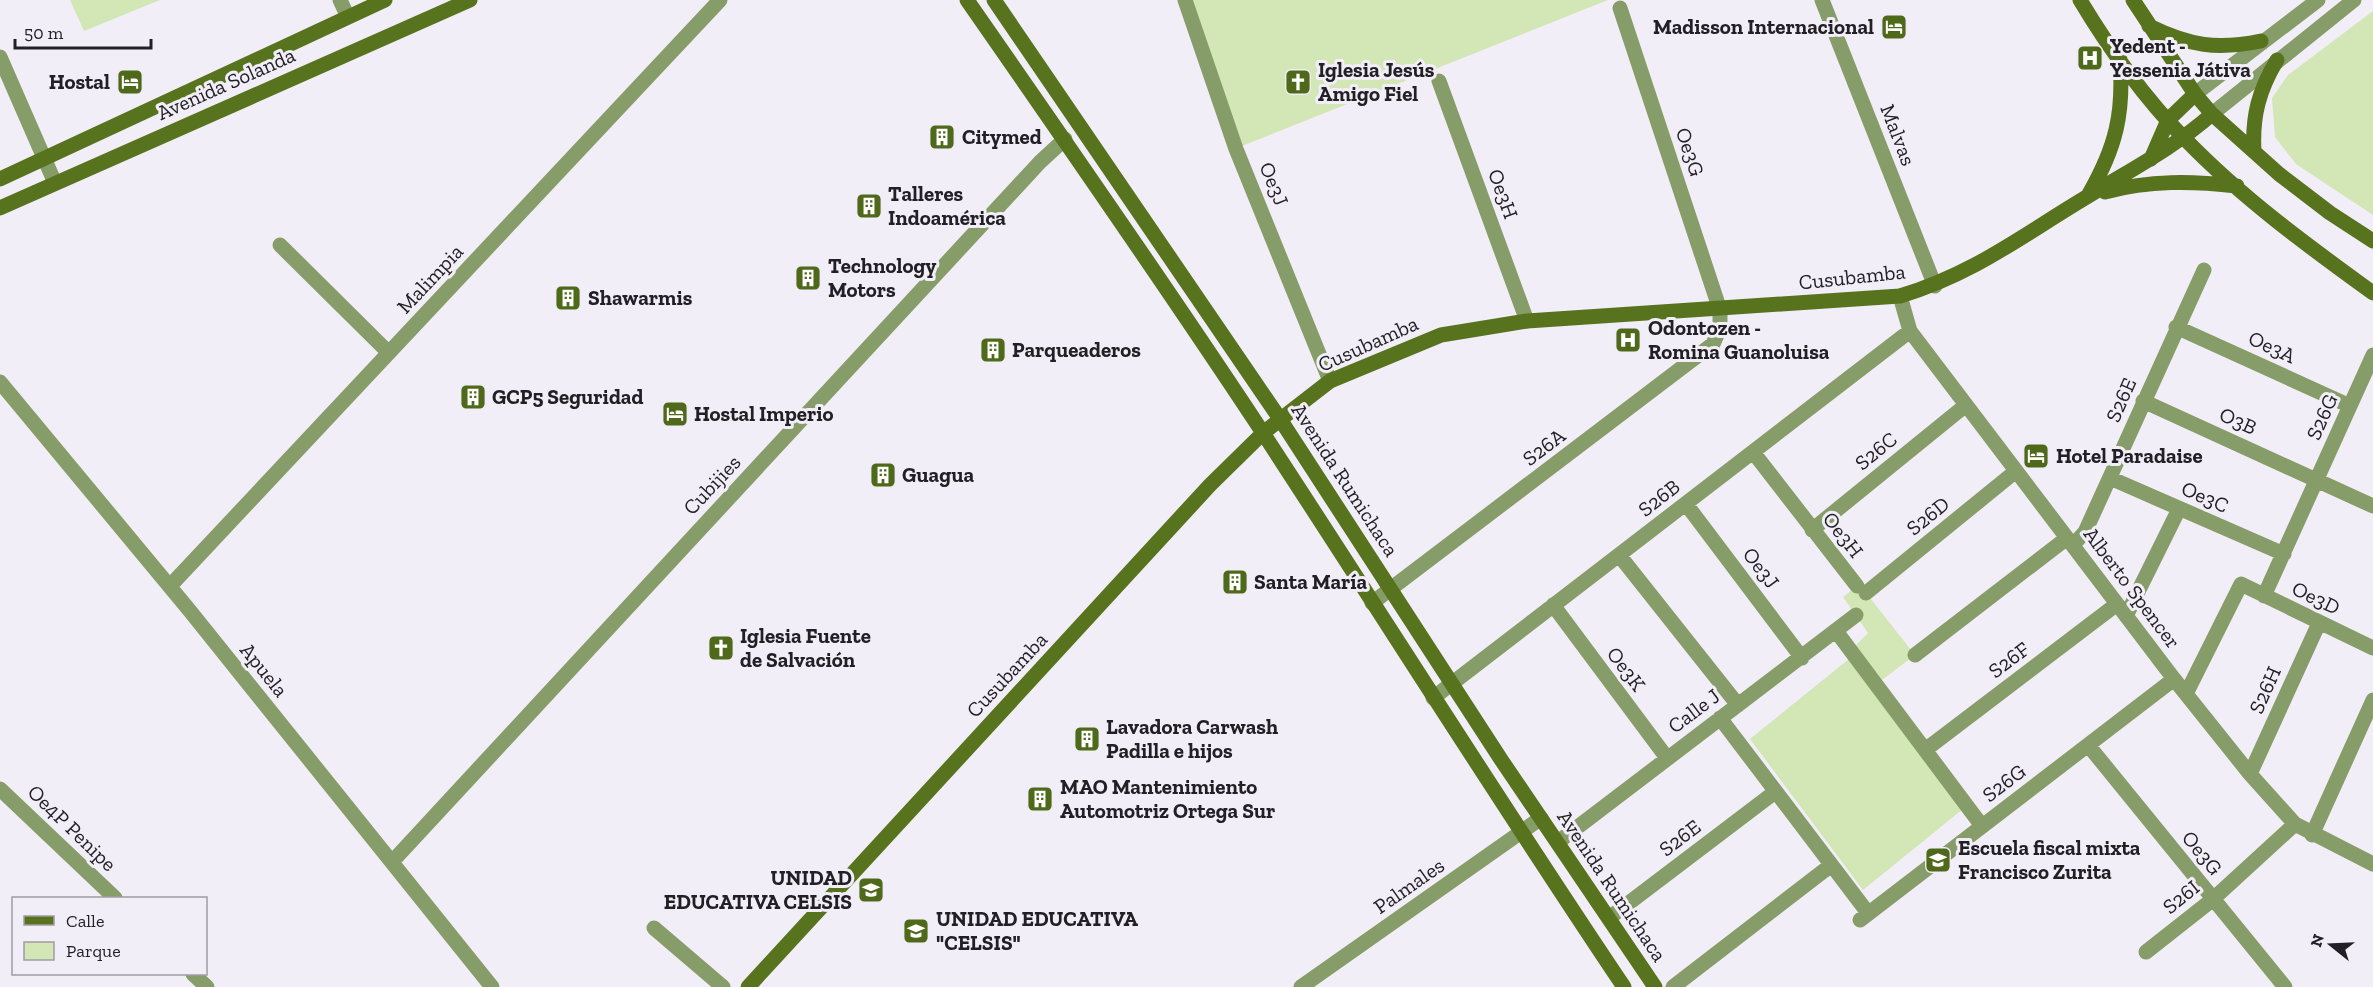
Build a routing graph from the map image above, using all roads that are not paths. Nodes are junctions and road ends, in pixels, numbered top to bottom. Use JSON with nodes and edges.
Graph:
{"nodes":[{"id":1,"x":340,"y":0,"type":"edge"},
{"id":2,"x":385,"y":0,"type":"edge"},
{"id":3,"x":470,"y":0,"type":"edge"},
{"id":4,"x":720,"y":0,"type":"edge"},
{"id":5,"x":968,"y":0,"type":"edge"},
{"id":6,"x":994,"y":0,"type":"edge"},
{"id":7,"x":1185,"y":0,"type":"edge"},
{"id":8,"x":1822,"y":0,"type":"edge"},
{"id":9,"x":2080,"y":0,"type":"edge"},
{"id":10,"x":2133,"y":0,"type":"edge"},
{"id":11,"x":2318,"y":0,"type":"edge"},
{"id":12,"x":2354,"y":0,"type":"edge"},
{"id":13,"x":1620,"y":8,"type":"dead end"},
{"id":14,"x":347,"y":15,"type":"junction"},
{"id":15,"x":2149,"y":26,"type":"junction"},
{"id":16,"x":2261,"y":41,"type":"junction"},
{"id":17,"x":0,"y":57,"type":"edge"},
{"id":18,"x":2120,"y":60,"type":"junction"},
{"id":19,"x":2277,"y":60,"type":"junction"},
{"id":20,"x":1439,"y":81,"type":"dead end"},
{"id":21,"x":2195,"y":94,"type":"junction"},
{"id":22,"x":2212,"y":114,"type":"junction"},
{"id":23,"x":2168,"y":120,"type":"junction"},
{"id":24,"x":1065,"y":139,"type":"junction"},
{"id":25,"x":2184,"y":139,"type":"junction"},
{"id":26,"x":2254,"y":151,"type":"junction"},
{"id":27,"x":45,"y":158,"type":"junction"},
{"id":28,"x":2151,"y":159,"type":"junction"},
{"id":29,"x":0,"y":179,"type":"edge"},
{"id":30,"x":55,"y":183,"type":"junction"},
{"id":31,"x":2237,"y":186,"type":"junction"},
{"id":32,"x":2088,"y":196,"type":"junction"},
{"id":33,"x":0,"y":208,"type":"edge"},
{"id":34,"x":2373,"y":241,"type":"edge"},
{"id":35,"x":280,"y":245,"type":"dead end"},
{"id":36,"x":2204,"y":270,"type":"dead end"},
{"id":37,"x":1935,"y":286,"type":"junction"},
{"id":38,"x":2373,"y":293,"type":"edge"},
{"id":39,"x":1900,"y":296,"type":"junction"},
{"id":40,"x":1720,"y":310,"type":"junction"},
{"id":41,"x":1527,"y":321,"type":"junction"},
{"id":42,"x":2176,"y":327,"type":"junction"},
{"id":43,"x":1910,"y":331,"type":"junction"},
{"id":44,"x":389,"y":353,"type":"junction"},
{"id":45,"x":2373,"y":355,"type":"edge"},
{"id":46,"x":1330,"y":381,"type":"junction"},
{"id":47,"x":0,"y":382,"type":"edge"},
{"id":48,"x":2143,"y":401,"type":"junction"},
{"id":49,"x":1966,"y":405,"type":"junction"},
{"id":50,"x":2350,"y":406,"type":"junction"},
{"id":51,"x":1280,"y":419,"type":"junction"},
{"id":52,"x":1263,"y":433,"type":"junction"},
{"id":53,"x":1753,"y":452,"type":"junction"},
{"id":54,"x":2016,"y":471,"type":"junction"},
{"id":55,"x":2110,"y":478,"type":"junction"},
{"id":56,"x":2316,"y":480,"type":"junction"},
{"id":57,"x":1686,"y":504,"type":"junction"},
{"id":58,"x":2373,"y":506,"type":"edge"},
{"id":59,"x":2179,"y":508,"type":"junction"},
{"id":60,"x":1812,"y":530,"type":"junction"},
{"id":61,"x":2070,"y":542,"type":"junction"},
{"id":62,"x":2284,"y":554,"type":"junction"},
{"id":63,"x":1618,"y":555,"type":"junction"},
{"id":64,"x":170,"y":586,"type":"junction"},
{"id":65,"x":1391,"y":590,"type":"junction"},
{"id":66,"x":1861,"y":590,"type":"joint"},
{"id":67,"x":2264,"y":596,"type":"junction"},
{"id":68,"x":1372,"y":603,"type":"junction"},
{"id":69,"x":1553,"y":605,"type":"junction"},
{"id":70,"x":2122,"y":610,"type":"junction"},
{"id":71,"x":1856,"y":615,"type":"dead end"},
{"id":72,"x":2319,"y":623,"type":"junction"},
{"id":73,"x":1836,"y":630,"type":"junction"},
{"id":74,"x":2373,"y":648,"type":"edge"},
{"id":75,"x":1915,"y":655,"type":"dead end"},
{"id":76,"x":1802,"y":658,"type":"junction"},
{"id":77,"x":2174,"y":679,"type":"junction"},
{"id":78,"x":1452,"y":685,"type":"junction"},
{"id":79,"x":2186,"y":694,"type":"junction"},
{"id":80,"x":1433,"y":698,"type":"junction"},
{"id":81,"x":2373,"y":700,"type":"edge"},
{"id":82,"x":1738,"y":705,"type":"junction"},
{"id":83,"x":1720,"y":718,"type":"junction"},
{"id":84,"x":2088,"y":745,"type":"junction"},
{"id":85,"x":1925,"y":750,"type":"junction"},
{"id":86,"x":1667,"y":758,"type":"junction"},
{"id":87,"x":2250,"y":774,"type":"junction"},
{"id":88,"x":0,"y":789,"type":"edge"},
{"id":89,"x":1775,"y":792,"type":"junction"},
{"id":90,"x":1541,"y":818,"type":"junction"},
{"id":91,"x":2295,"y":824,"type":"junction"},
{"id":92,"x":1982,"y":826,"type":"junction"},
{"id":93,"x":1520,"y":833,"type":"junction"},
{"id":94,"x":2312,"y":835,"type":"junction"},
{"id":95,"x":1558,"y":842,"type":"junction"},
{"id":96,"x":392,"y":862,"type":"junction"},
{"id":97,"x":2373,"y":864,"type":"edge"},
{"id":98,"x":1830,"y":866,"type":"junction"},
{"id":99,"x":114,"y":897,"type":"edge"},
{"id":100,"x":2212,"y":900,"type":"junction"},
{"id":101,"x":1609,"y":918,"type":"junction"},
{"id":102,"x":654,"y":928,"type":"dead end"},
{"id":103,"x":2146,"y":952,"type":"dead end"},
{"id":104,"x":194,"y":975,"type":"edge"},
{"id":105,"x":207,"y":987,"type":"edge"},
{"id":106,"x":492,"y":987,"type":"edge"},
{"id":107,"x":723,"y":987,"type":"edge"},
{"id":108,"x":748,"y":987,"type":"edge"},
{"id":109,"x":1301,"y":987,"type":"edge"},
{"id":110,"x":1624,"y":987,"type":"edge"},
{"id":111,"x":1655,"y":987,"type":"edge"},
{"id":112,"x":1673,"y":987,"type":"edge"},
{"id":113,"x":2285,"y":987,"type":"edge"}],
"edges":[{"from":1,"to":14,"type":"street"},
{"from":2,"to":14,"type":"street","name":"Avenida Solanda"},
{"from":3,"to":30,"type":"street","name":"Avenida Solanda"},
{"from":4,"to":44,"type":"street","name":"Malimpia"},
{"from":5,"to":24,"type":"street","name":"Avenida Rumichaca"},
{"from":6,"to":51,"type":"street","name":"Avenida Rumichaca"},
{"from":7,"to":46,"type":"street","name":"Oe3J"},
{"from":8,"to":37,"type":"street","name":"Malvas"},
{"from":9,"to":18,"type":"street"},
{"from":10,"to":15,"type":"street"},
{"from":11,"to":16,"type":"street"},
{"from":12,"to":19,"type":"street","name":"Cusubamba"},
{"from":13,"to":40,"type":"street","name":"Oe3G"},
{"from":14,"to":27,"type":"street","name":"Avenida Solanda"},
{"from":15,"to":16,"type":"street"},
{"from":15,"to":21,"type":"street"},
{"from":16,"to":21,"type":"street"},
{"from":17,"to":27,"type":"street"},
{"from":18,"to":23,"type":"street"},
{"from":18,"to":32,"type":"street"},
{"from":19,"to":22,"type":"street","name":"Cusubamba"},
{"from":19,"to":26,"type":"street"},
{"from":20,"to":41,"type":"street","name":"Oe3H"},
{"from":21,"to":22,"type":"street"},
{"from":21,"to":23,"type":"street"},
{"from":22,"to":25,"type":"street","name":"Cusubamba"},
{"from":22,"to":26,"type":"street"},
{"from":23,"to":25,"type":"street"},
{"from":23,"to":28,"type":"street"},
{"from":24,"to":52,"type":"street","name":"Avenida Rumichaca"},
{"from":24,"to":96,"type":"street","name":"Cubijies"},
{"from":25,"to":28,"type":"street","name":"Cusubamba"},
{"from":25,"to":31,"type":"street"},
{"from":26,"to":34,"type":"street"},
{"from":27,"to":29,"type":"street","name":"Avenida Solanda"},
{"from":27,"to":30,"type":"street"},
{"from":28,"to":32,"type":"street","name":"Cusubamba"},
{"from":30,"to":33,"type":"street","name":"Avenida Solanda"},
{"from":31,"to":32,"type":"street"},
{"from":31,"to":38,"type":"street"},
{"from":32,"to":37,"type":"street","name":"Cusubamba"},
{"from":35,"to":44,"type":"street"},
{"from":36,"to":42,"type":"street","name":"S26E"},
{"from":37,"to":39,"type":"street","name":"Cusubamba"},
{"from":39,"to":40,"type":"street","name":"Cusubamba"},
{"from":39,"to":43,"type":"street","name":"Alberto Spencer"},
{"from":40,"to":41,"type":"street","name":"Cusubamba"},
{"from":40,"to":65,"type":"street","name":"S26A"},
{"from":41,"to":46,"type":"street","name":"Cusubamba"},
{"from":42,"to":48,"type":"street","name":"S26E"},
{"from":42,"to":50,"type":"street","name":"Oe3A"},
{"from":43,"to":49,"type":"street","name":"Alberto Spencer"},
{"from":43,"to":53,"type":"street","name":"S26B"},
{"from":44,"to":64,"type":"street","name":"Malimpia"},
{"from":45,"to":50,"type":"street","name":"S26G"},
{"from":46,"to":51,"type":"street","name":"Cusubamba"},
{"from":47,"to":64,"type":"street","name":"Apuela"},
{"from":48,"to":55,"type":"street","name":"S26E"},
{"from":48,"to":56,"type":"street","name":"O3B"},
{"from":49,"to":54,"type":"street","name":"Alberto Spencer"},
{"from":49,"to":60,"type":"street","name":"S26C"},
{"from":50,"to":56,"type":"street","name":"S26G"},
{"from":51,"to":52,"type":"street","name":"Cusubamba"},
{"from":51,"to":65,"type":"street","name":"Avenida Rumichaca"},
{"from":52,"to":68,"type":"street","name":"Avenida Rumichaca"},
{"from":52,"to":108,"type":"street","name":"Cusubamba"},
{"from":53,"to":57,"type":"street","name":"S26B"},
{"from":53,"to":60,"type":"street","name":"Oe3H"},
{"from":54,"to":61,"type":"street","name":"Alberto Spencer"},
{"from":54,"to":66,"type":"street","name":"S26D"},
{"from":55,"to":59,"type":"street","name":"Oe3C"},
{"from":55,"to":61,"type":"street","name":"S26E"},
{"from":56,"to":58,"type":"street","name":"O3B"},
{"from":56,"to":62,"type":"street","name":"S26G"},
{"from":57,"to":63,"type":"street","name":"S26B"},
{"from":57,"to":76,"type":"street","name":"Oe3J"},
{"from":59,"to":62,"type":"street","name":"Oe3C"},
{"from":59,"to":70,"type":"street"},
{"from":60,"to":66,"type":"street","name":"Oe3H"},
{"from":61,"to":70,"type":"street","name":"Alberto Spencer"},
{"from":61,"to":75,"type":"street","name":"S26E"},
{"from":62,"to":67,"type":"street","name":"S26G"},
{"from":63,"to":69,"type":"street","name":"S26B"},
{"from":63,"to":82,"type":"street"},
{"from":64,"to":96,"type":"street","name":"Apuela"},
{"from":65,"to":68,"type":"street","name":"S26A"},
{"from":65,"to":78,"type":"street","name":"Avenida Rumichaca"},
{"from":67,"to":72,"type":"street","name":"Oe3D"},
{"from":67,"to":79,"type":"street","name":"Oe3D"},
{"from":68,"to":80,"type":"street","name":"Avenida Rumichaca"},
{"from":69,"to":78,"type":"street","name":"S26B"},
{"from":69,"to":86,"type":"street","name":"Oe3K"},
{"from":70,"to":77,"type":"street","name":"Alberto Spencer"},
{"from":70,"to":85,"type":"street","name":"S26F"},
{"from":71,"to":73,"type":"street","name":"Calle J"},
{"from":72,"to":74,"type":"street","name":"Oe3D"},
{"from":72,"to":87,"type":"street","name":"S26H"},
{"from":73,"to":76,"type":"street","name":"Calle J"},
{"from":73,"to":85,"type":"street"},
{"from":76,"to":82,"type":"street","name":"Calle J"},
{"from":77,"to":79,"type":"street","name":"Alberto Spencer"},
{"from":77,"to":84,"type":"street","name":"S26G"},
{"from":78,"to":80,"type":"street","name":"S26B"},
{"from":78,"to":90,"type":"street","name":"Avenida Rumichaca"},
{"from":79,"to":87,"type":"street","name":"Alberto Spencer"},
{"from":80,"to":93,"type":"street","name":"Avenida Rumichaca"},
{"from":81,"to":94,"type":"street"},
{"from":82,"to":83,"type":"street","name":"Calle J"},
{"from":83,"to":86,"type":"street","name":"Calle J"},
{"from":83,"to":89,"type":"street"},
{"from":84,"to":92,"type":"street","name":"S26G"},
{"from":84,"to":100,"type":"street","name":"Oe3G"},
{"from":85,"to":92,"type":"street"},
{"from":86,"to":95,"type":"street","name":"Calle J"},
{"from":87,"to":91,"type":"street","name":"Alberto Spencer"},
{"from":88,"to":99,"type":"street","name":"Oe4P Penipe"},
{"from":89,"to":98,"type":"street"},
{"from":89,"to":101,"type":"street","name":"S26E"},
{"from":90,"to":93,"type":"street","name":"Palmales"},
{"from":90,"to":95,"type":"street","name":"Avenida Rumichaca"},
{"from":91,"to":94,"type":"street","name":"Alberto Spencer"},
{"from":91,"to":100,"type":"street","name":"S26I"},
{"from":92,"to":98,"type":"street","name":"S26G"},
{"from":93,"to":109,"type":"street","name":"Palmales"},
{"from":93,"to":110,"type":"street","name":"Avenida Rumichaca"},
{"from":94,"to":97,"type":"street","name":"Alberto Spencer"},
{"from":95,"to":101,"type":"street","name":"Avenida Rumichaca"},
{"from":96,"to":106,"type":"street","name":"Apuela"},
{"from":98,"to":112,"type":"street"},
{"from":100,"to":103,"type":"street","name":"S26I"},
{"from":100,"to":113,"type":"street","name":"Oe3G"},
{"from":101,"to":111,"type":"street","name":"Avenida Rumichaca"},
{"from":102,"to":107,"type":"street"},
{"from":104,"to":105,"type":"street"}]}
